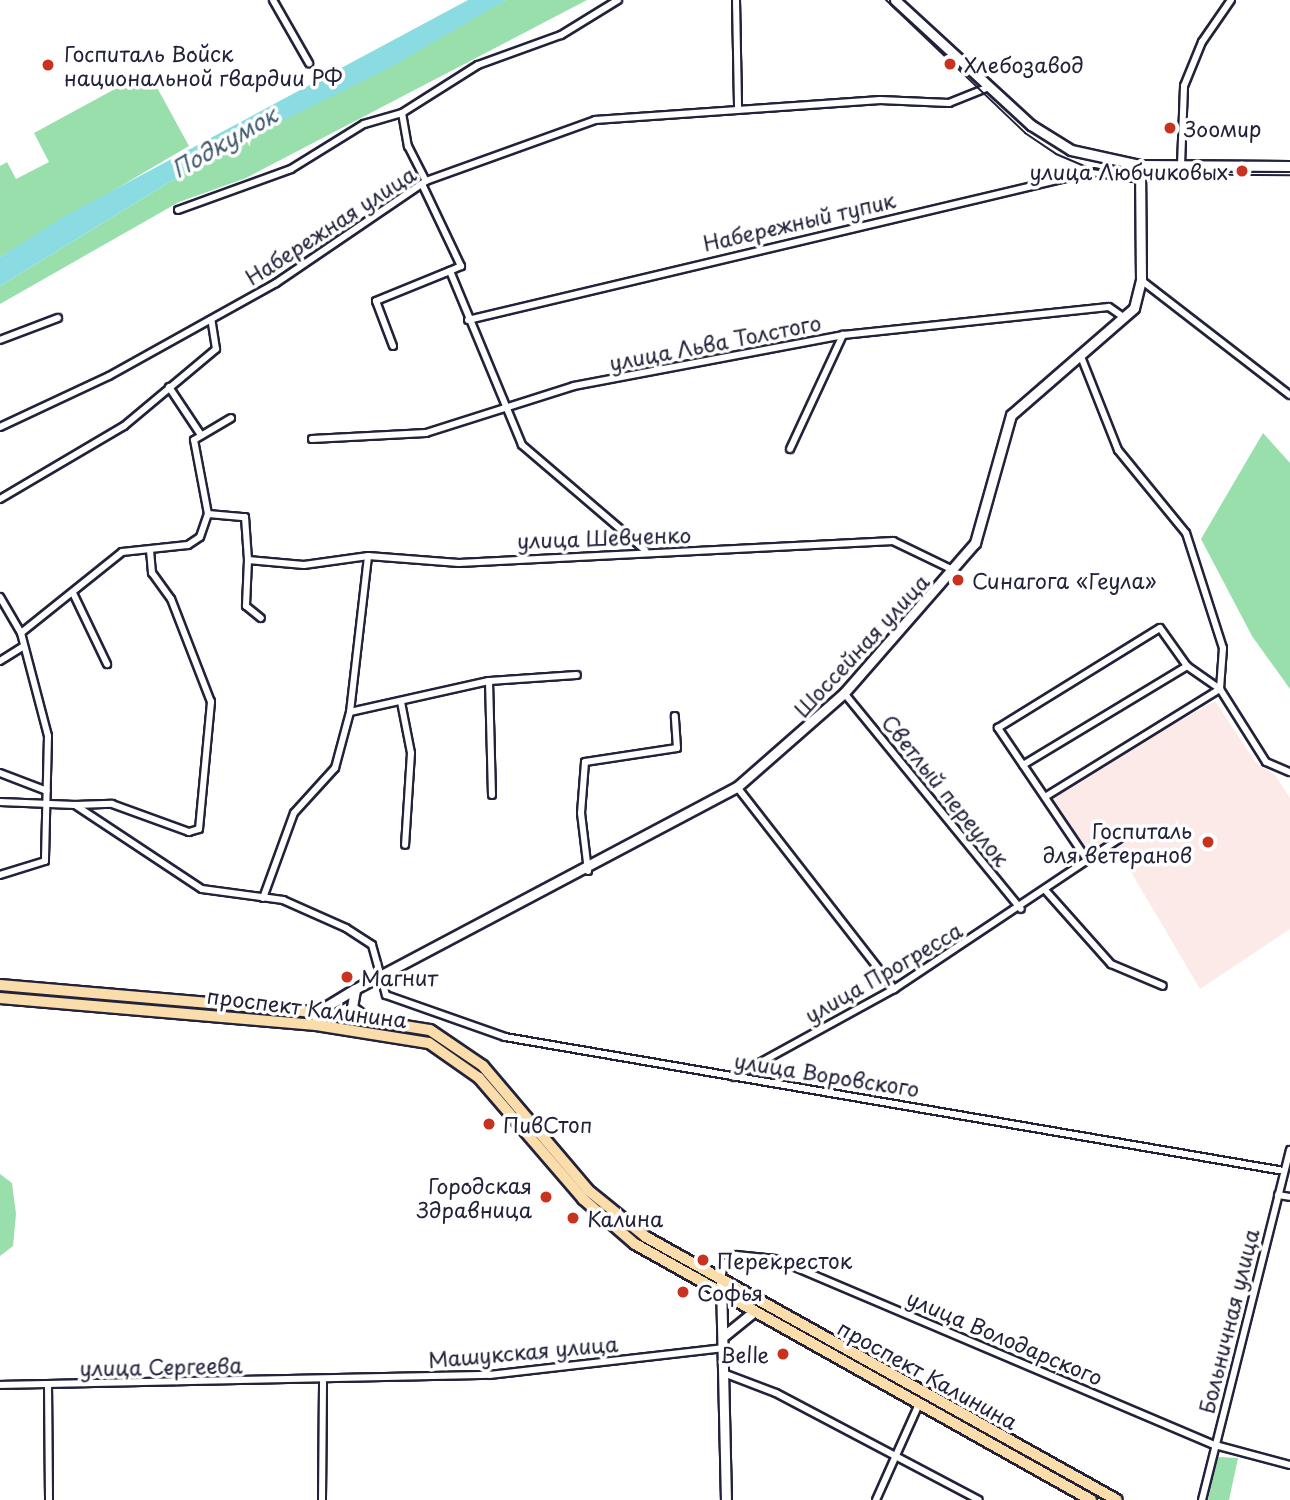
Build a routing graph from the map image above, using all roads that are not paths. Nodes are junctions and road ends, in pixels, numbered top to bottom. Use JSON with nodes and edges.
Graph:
{"nodes":[{"id":1,"x":273,"y":0,"type":"edge"},
{"id":2,"x":618,"y":0,"type":"edge"},
{"id":3,"x":736,"y":0,"type":"edge"},
{"id":4,"x":895,"y":0,"type":"edge"},
{"id":5,"x":1231,"y":0,"type":"edge"},
{"id":6,"x":309,"y":62,"type":"dead end"},
{"id":7,"x":989,"y":87,"type":"junction"},
{"id":8,"x":738,"y":107,"type":"junction"},
{"id":9,"x":402,"y":113,"type":"junction"},
{"id":10,"x":1140,"y":165,"type":"junction"},
{"id":11,"x":1181,"y":165,"type":"junction"},
{"id":12,"x":1290,"y":167,"type":"edge"},
{"id":13,"x":1140,"y":179,"type":"junction"},
{"id":14,"x":424,"y":183,"type":"junction"},
{"id":15,"x":178,"y":210,"type":"dead end"},
{"id":16,"x":450,"y":271,"type":"junction"},
{"id":17,"x":1141,"y":280,"type":"junction"},
{"id":18,"x":58,"y":318,"type":"dead end"},
{"id":19,"x":211,"y":319,"type":"junction"},
{"id":20,"x":1126,"y":319,"type":"junction"},
{"id":21,"x":468,"y":320,"type":"junction"},
{"id":22,"x":844,"y":335,"type":"junction"},
{"id":23,"x":0,"y":340,"type":"edge"},
{"id":24,"x":393,"y":346,"type":"dead end"},
{"id":25,"x":1082,"y":359,"type":"junction"},
{"id":26,"x":169,"y":387,"type":"junction"},
{"id":27,"x":1290,"y":395,"type":"edge"},
{"id":28,"x":503,"y":407,"type":"junction"},
{"id":29,"x":231,"y":418,"type":"dead end"},
{"id":30,"x":0,"y":427,"type":"edge"},
{"id":31,"x":201,"y":435,"type":"junction"},
{"id":32,"x":312,"y":439,"type":"dead end"},
{"id":33,"x":790,"y":449,"type":"dead end"},
{"id":34,"x":0,"y":499,"type":"edge"},
{"id":35,"x":208,"y":514,"type":"junction"},
{"id":36,"x":645,"y":550,"type":"junction"},
{"id":37,"x":150,"y":551,"type":"junction"},
{"id":38,"x":368,"y":556,"type":"junction"},
{"id":39,"x":248,"y":560,"type":"junction"},
{"id":40,"x":955,"y":571,"type":"junction"},
{"id":41,"x":73,"y":593,"type":"junction"},
{"id":42,"x":0,"y":597,"type":"edge"},
{"id":43,"x":261,"y":618,"type":"dead end"},
{"id":44,"x":21,"y":633,"type":"junction"},
{"id":45,"x":24,"y":646,"type":"junction"},
{"id":46,"x":0,"y":661,"type":"edge"},
{"id":47,"x":107,"y":664,"type":"dead end"},
{"id":48,"x":1187,"y":666,"type":"junction"},
{"id":49,"x":577,"y":675,"type":"dead end"},
{"id":50,"x":489,"y":681,"type":"junction"},
{"id":51,"x":1220,"y":689,"type":"junction"},
{"id":52,"x":844,"y":693,"type":"junction"},
{"id":53,"x":401,"y":702,"type":"junction"},
{"id":54,"x":350,"y":712,"type":"junction"},
{"id":55,"x":675,"y":716,"type":"dead end"},
{"id":56,"x":1023,"y":765,"type":"junction"},
{"id":57,"x":1290,"y":772,"type":"edge"},
{"id":58,"x":0,"y":773,"type":"edge"},
{"id":59,"x":737,"y":788,"type":"junction"},
{"id":60,"x":47,"y":791,"type":"junction"},
{"id":61,"x":492,"y":795,"type":"dead end"},
{"id":62,"x":1045,"y":797,"type":"junction"},
{"id":63,"x":47,"y":800,"type":"junction"},
{"id":64,"x":0,"y":802,"type":"edge"},
{"id":65,"x":75,"y":806,"type":"junction"},
{"id":66,"x":1126,"y":834,"type":"dead end"},
{"id":67,"x":405,"y":845,"type":"dead end"},
{"id":68,"x":1088,"y":860,"type":"junction"},
{"id":69,"x":588,"y":871,"type":"junction"},
{"id":70,"x":0,"y":875,"type":"edge"},
{"id":71,"x":1046,"y":891,"type":"junction"},
{"id":72,"x":263,"y":898,"type":"junction"},
{"id":73,"x":1021,"y":909,"type":"junction"},
{"id":74,"x":379,"y":978,"type":"junction"},
{"id":75,"x":0,"y":985,"type":"edge"},
{"id":76,"x":1163,"y":986,"type":"dead end"},
{"id":77,"x":355,"y":989,"type":"junction"},
{"id":78,"x":894,"y":989,"type":"junction"},
{"id":79,"x":0,"y":998,"type":"edge"},
{"id":80,"x":317,"y":1012,"type":"junction"},
{"id":81,"x":366,"y":1018,"type":"junction"},
{"id":82,"x":316,"y":1025,"type":"junction"},
{"id":83,"x":734,"y":1077,"type":"junction"},
{"id":84,"x":1290,"y":1150,"type":"edge"},
{"id":85,"x":1284,"y":1171,"type":"junction"},
{"id":86,"x":1278,"y":1195,"type":"junction"},
{"id":87,"x":1290,"y":1197,"type":"edge"},
{"id":88,"x":721,"y":1281,"type":"junction"},
{"id":89,"x":722,"y":1298,"type":"junction"},
{"id":90,"x":752,"y":1313,"type":"junction"},
{"id":91,"x":725,"y":1335,"type":"junction"},
{"id":92,"x":725,"y":1347,"type":"junction"},
{"id":93,"x":726,"y":1374,"type":"junction"},
{"id":94,"x":323,"y":1380,"type":"junction"},
{"id":95,"x":48,"y":1384,"type":"junction"},
{"id":96,"x":0,"y":1385,"type":"edge"},
{"id":97,"x":919,"y":1404,"type":"junction"},
{"id":98,"x":1215,"y":1445,"type":"junction"},
{"id":99,"x":895,"y":1456,"type":"junction"},
{"id":100,"x":1290,"y":1465,"type":"edge"},
{"id":101,"x":1084,"y":1498,"type":"edge"},
{"id":102,"x":49,"y":1500,"type":"edge"},
{"id":103,"x":322,"y":1500,"type":"edge"},
{"id":104,"x":726,"y":1500,"type":"edge"},
{"id":105,"x":876,"y":1500,"type":"edge"},
{"id":106,"x":979,"y":1500,"type":"edge"},
{"id":107,"x":1117,"y":1500,"type":"edge"},
{"id":108,"x":1202,"y":1500,"type":"edge"}],
"edges":[{"from":1,"to":6,"type":"street"},
{"from":2,"to":9,"type":"street"},
{"from":3,"to":8,"type":"street"},
{"from":4,"to":7,"type":"main road"},
{"from":5,"to":11,"type":"street"},
{"from":7,"to":8,"type":"street","name":"Набережная улица"},
{"from":7,"to":10,"type":"main road"},
{"from":8,"to":14,"type":"street","name":"Набережная улица"},
{"from":9,"to":14,"type":"street"},
{"from":9,"to":15,"type":"street"},
{"from":10,"to":11,"type":"main road"},
{"from":10,"to":13,"type":"main road","name":"Шоссейная улица"},
{"from":11,"to":12,"type":"main road"},
{"from":13,"to":17,"type":"main road","name":"Шоссейная улица"},
{"from":13,"to":21,"type":"street","name":"Набережный тупик"},
{"from":14,"to":16,"type":"street"},
{"from":14,"to":19,"type":"street","name":"Набережная улица"},
{"from":16,"to":21,"type":"street"},
{"from":16,"to":24,"type":"street"},
{"from":17,"to":20,"type":"main road","name":"Шоссейная улица"},
{"from":17,"to":27,"type":"street"},
{"from":18,"to":23,"type":"street"},
{"from":19,"to":26,"type":"street"},
{"from":19,"to":30,"type":"street","name":"Набережная улица"},
{"from":20,"to":22,"type":"street","name":"улица Льва Толстого"},
{"from":20,"to":25,"type":"main road","name":"Шоссейная улица"},
{"from":21,"to":28,"type":"street"},
{"from":22,"to":28,"type":"street","name":"улица Льва Толстого"},
{"from":22,"to":33,"type":"street"},
{"from":25,"to":40,"type":"main road","name":"Шоссейная улица"},
{"from":25,"to":51,"type":"street"},
{"from":26,"to":31,"type":"street"},
{"from":26,"to":34,"type":"street"},
{"from":28,"to":32,"type":"street","name":"улица Льва Толстого"},
{"from":28,"to":36,"type":"street"},
{"from":29,"to":31,"type":"street"},
{"from":31,"to":35,"type":"street"},
{"from":35,"to":37,"type":"street"},
{"from":35,"to":39,"type":"street"},
{"from":36,"to":38,"type":"street","name":"улица Шевченко"},
{"from":36,"to":40,"type":"street","name":"улица Шевченко"},
{"from":37,"to":41,"type":"street"},
{"from":37,"to":65,"type":"street"},
{"from":38,"to":39,"type":"street","name":"улица Шевченко"},
{"from":38,"to":54,"type":"street"},
{"from":39,"to":43,"type":"street"},
{"from":40,"to":52,"type":"main road","name":"Шоссейная улица"},
{"from":41,"to":44,"type":"street"},
{"from":41,"to":47,"type":"street"},
{"from":42,"to":44,"type":"street"},
{"from":44,"to":45,"type":"street"},
{"from":45,"to":46,"type":"street"},
{"from":45,"to":60,"type":"street"},
{"from":48,"to":51,"type":"street"},
{"from":48,"to":56,"type":"street"},
{"from":48,"to":56,"type":"street"},
{"from":49,"to":50,"type":"street"},
{"from":50,"to":53,"type":"street"},
{"from":50,"to":61,"type":"street"},
{"from":51,"to":57,"type":"street"},
{"from":51,"to":62,"type":"street"},
{"from":52,"to":59,"type":"main road","name":"Шоссейная улица"},
{"from":52,"to":73,"type":"street","name":"Светлый переулок"},
{"from":53,"to":54,"type":"street"},
{"from":53,"to":67,"type":"street"},
{"from":54,"to":72,"type":"street"},
{"from":55,"to":69,"type":"street"},
{"from":56,"to":62,"type":"street"},
{"from":58,"to":60,"type":"street"},
{"from":59,"to":69,"type":"main road","name":"Шоссейная улица"},
{"from":59,"to":78,"type":"street"},
{"from":60,"to":63,"type":"street"},
{"from":62,"to":68,"type":"street"},
{"from":63,"to":64,"type":"street"},
{"from":63,"to":65,"type":"street"},
{"from":63,"to":70,"type":"street"},
{"from":65,"to":72,"type":"street"},
{"from":66,"to":68,"type":"street","name":"улица Прогресса"},
{"from":68,"to":71,"type":"street","name":"улица Прогресса"},
{"from":69,"to":74,"type":"main road","name":"Шоссейная улица"},
{"from":71,"to":73,"type":"street","name":"улица Прогресса"},
{"from":71,"to":76,"type":"street"},
{"from":72,"to":74,"type":"street"},
{"from":73,"to":78,"type":"street","name":"улица Прогресса"},
{"from":74,"to":77,"type":"main road","name":"Шоссейная улица"},
{"from":74,"to":83,"type":"street","name":"улица Воровского"},
{"from":75,"to":80,"type":"main road","name":"проспект Калинина"},
{"from":77,"to":80,"type":"main road","name":"Шоссейная улица"},
{"from":77,"to":81,"type":"main road","name":"проспект Калинина"},
{"from":78,"to":83,"type":"street","name":"улица Прогресса"},
{"from":79,"to":82,"type":"main road","name":"проспект Калинина"},
{"from":80,"to":81,"type":"main road","name":"проспект Калинина"},
{"from":80,"to":82,"type":"main road"},
{"from":81,"to":88,"type":"main road","name":"проспект Калинина"},
{"from":82,"to":89,"type":"main road","name":"проспект Калинина"},
{"from":83,"to":85,"type":"street","name":"улица Воровского"},
{"from":84,"to":85,"type":"street","name":"Больничная улица"},
{"from":85,"to":86,"type":"street","name":"Больничная улица"},
{"from":86,"to":87,"type":"street"},
{"from":86,"to":98,"type":"street","name":"Больничная улица"},
{"from":88,"to":89,"type":"main road"},
{"from":88,"to":98,"type":"street","name":"улица Володарского"},
{"from":88,"to":107,"type":"main road","name":"проспект Калинина"},
{"from":89,"to":90,"type":"main road","name":"проспект Калинина"},
{"from":89,"to":91,"type":"main road"},
{"from":90,"to":91,"type":"main road"},
{"from":90,"to":97,"type":"main road","name":"проспект Калинина"},
{"from":91,"to":92,"type":"main road"},
{"from":92,"to":93,"type":"main road"},
{"from":92,"to":94,"type":"street","name":"Машукская улица"},
{"from":93,"to":99,"type":"street"},
{"from":93,"to":104,"type":"main road"},
{"from":94,"to":95,"type":"street","name":"улица Сергеева"},
{"from":94,"to":103,"type":"street"},
{"from":95,"to":96,"type":"street","name":"улица Сергеева"},
{"from":95,"to":102,"type":"street"},
{"from":97,"to":99,"type":"street"},
{"from":97,"to":101,"type":"main road","name":"проспект Калинина"},
{"from":98,"to":100,"type":"street","name":"улица Володарского"},
{"from":98,"to":108,"type":"street","name":"Больничная улица"},
{"from":99,"to":105,"type":"street"},
{"from":99,"to":106,"type":"street"}]}
